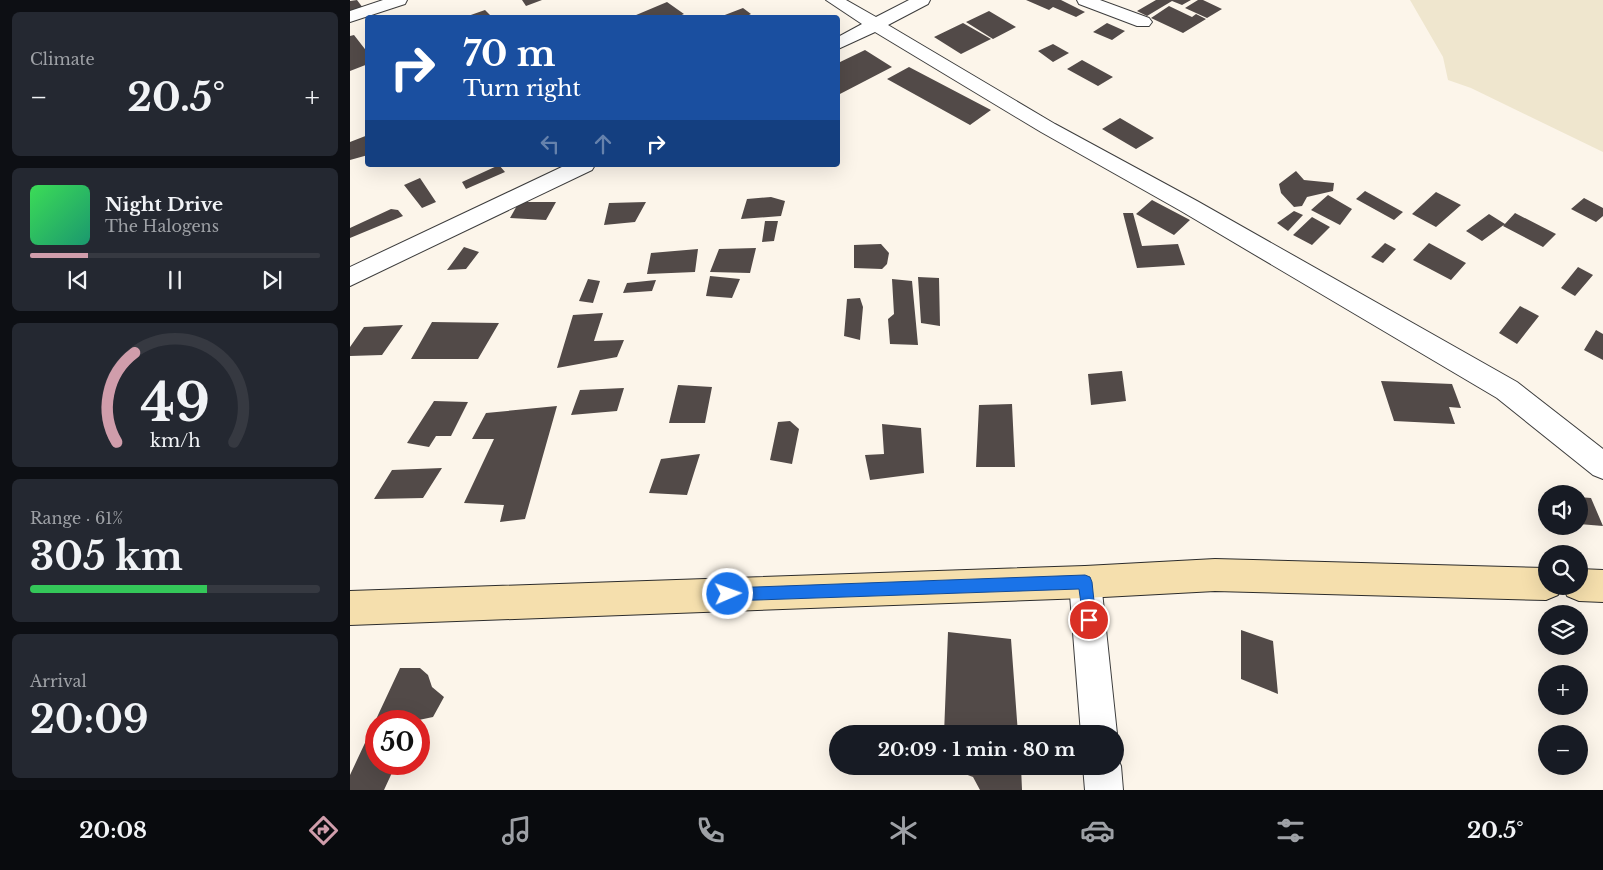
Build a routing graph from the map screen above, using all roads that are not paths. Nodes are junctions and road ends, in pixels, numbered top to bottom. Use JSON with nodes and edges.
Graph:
{"nodes":[{"id":1,"x":399,"y":0,"type":"edge"},
{"id":2,"x":834,"y":0,"type":"edge"},
{"id":3,"x":922,"y":0,"type":"edge"},
{"id":4,"x":1086,"y":0,"type":"edge"},
{"id":5,"x":350,"y":16,"type":"edge"},
{"id":6,"x":1143,"y":22,"type":"dead end"},
{"id":7,"x":876,"y":25,"type":"junction"},
{"id":8,"x":840,"y":43,"type":"edge"},
{"id":9,"x":580,"y":167,"type":"edge"},
{"id":10,"x":350,"y":277,"type":"edge"},
{"id":11,"x":1603,"y":466,"type":"edge"},
{"id":12,"x":1085,"y":582,"type":"junction"},
{"id":13,"x":1538,"y":584,"type":"edge"},
{"id":14,"x":1588,"y":585,"type":"edge"},
{"id":15,"x":1603,"y":586,"type":"edge"},
{"id":16,"x":350,"y":608,"type":"edge"},
{"id":17,"x":1098,"y":725,"type":"edge"},
{"id":18,"x":1103,"y":775,"type":"edge"},
{"id":19,"x":1104,"y":790,"type":"edge"}],
"edges":[{"from":1,"to":5,"type":"street"},
{"from":2,"to":7,"type":"street"},
{"from":3,"to":7,"type":"street"},
{"from":4,"to":6,"type":"street"},
{"from":7,"to":8,"type":"street"},
{"from":7,"to":11,"type":"street"},
{"from":9,"to":10,"type":"street"},
{"from":12,"to":13,"type":"main road"},
{"from":12,"to":16,"type":"main road"},
{"from":12,"to":17,"type":"street"},
{"from":14,"to":15,"type":"main road"},
{"from":18,"to":19,"type":"street"}]}
